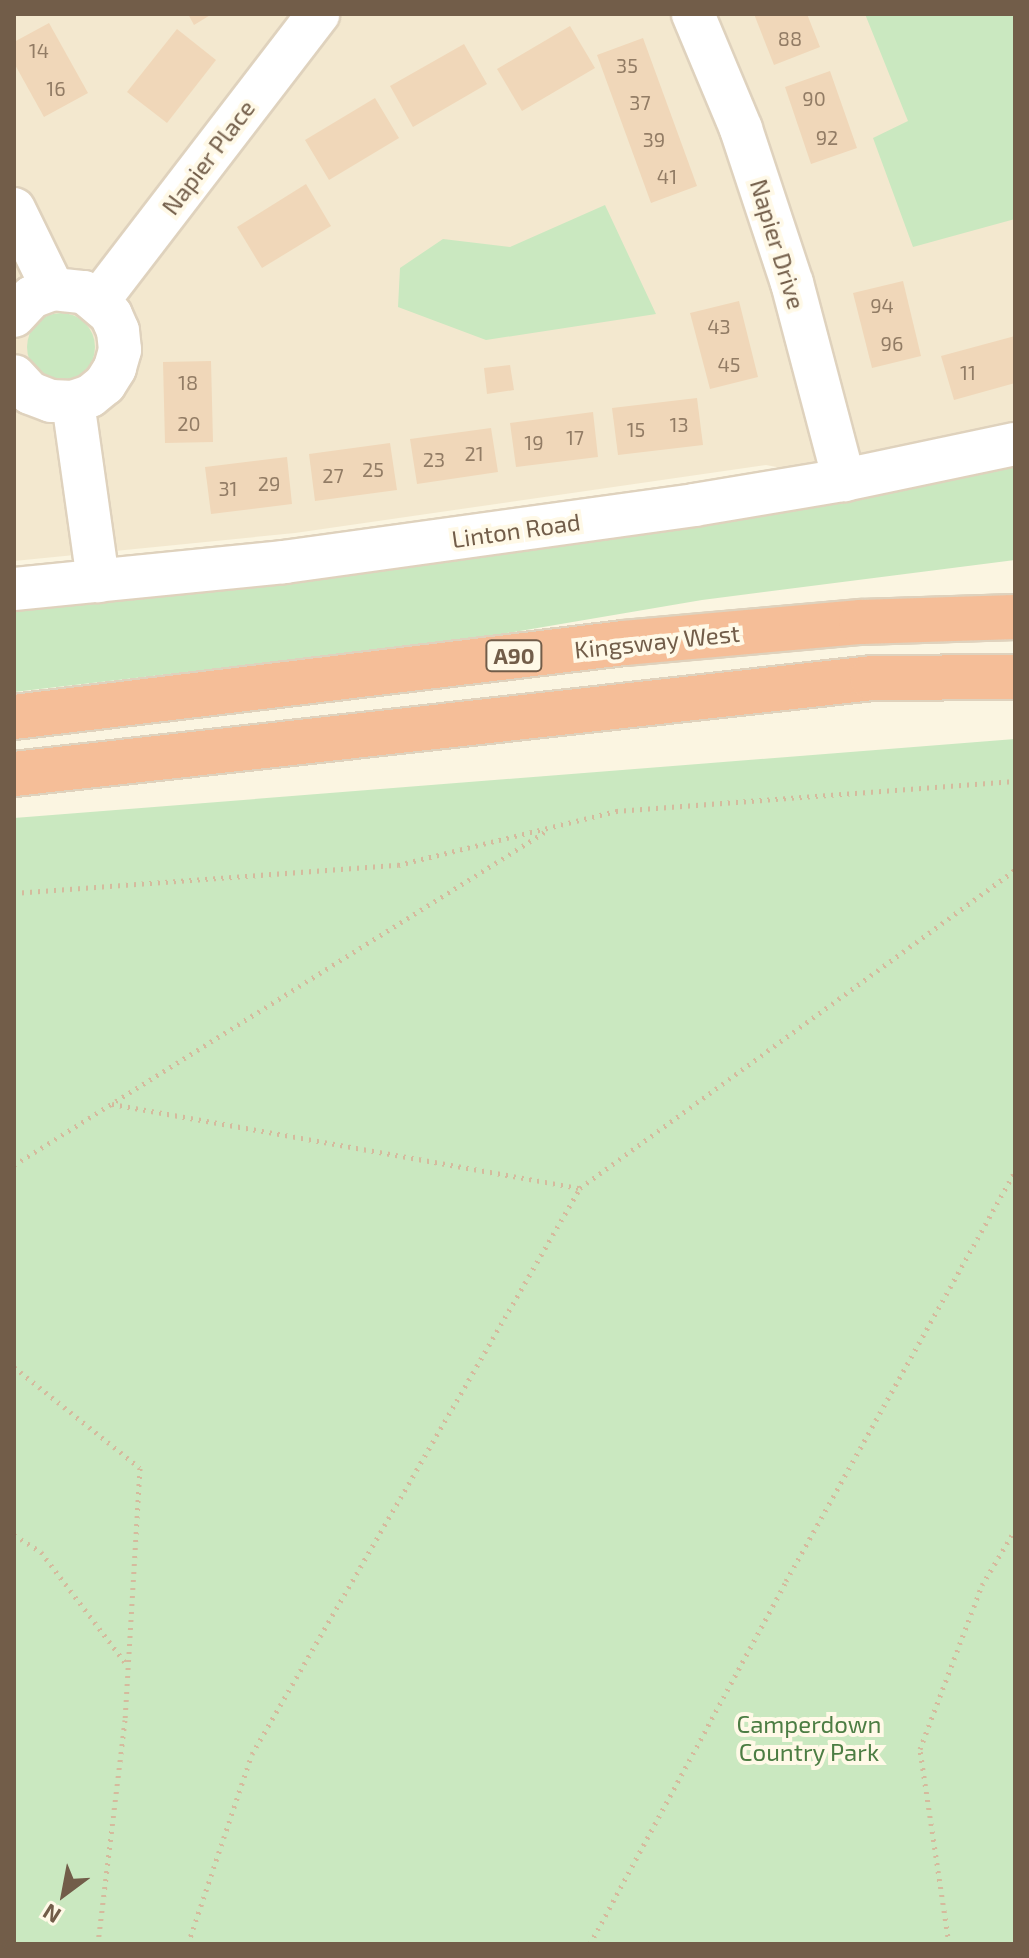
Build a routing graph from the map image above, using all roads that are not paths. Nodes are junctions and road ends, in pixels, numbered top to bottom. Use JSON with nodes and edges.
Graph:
{"nodes":[{"id":1,"x":318,"y":14,"type":"edge"},
{"id":2,"x":693,"y":14,"type":"edge"},
{"id":3,"x":14,"y":209,"type":"edge"},
{"id":4,"x":53,"y":289,"type":"junction"},
{"id":5,"x":98,"y":301,"type":"junction"},
{"id":6,"x":14,"y":316,"type":"edge"},
{"id":7,"x":14,"y":376,"type":"edge"},
{"id":8,"x":73,"y":402,"type":"junction"},
{"id":9,"x":1015,"y":444,"type":"edge"},
{"id":10,"x":844,"y":480,"type":"junction"},
{"id":11,"x":98,"y":581,"type":"junction"},
{"id":12,"x":14,"y":589,"type":"edge"},
{"id":13,"x":1015,"y":597,"type":"edge"},
{"id":14,"x":1015,"y":617,"type":"edge"},
{"id":15,"x":861,"y":622,"type":"junction"},
{"id":16,"x":1015,"y":677,"type":"edge"},
{"id":17,"x":14,"y":717,"type":"edge"},
{"id":18,"x":14,"y":774,"type":"edge"}],
"edges":[{"from":1,"to":5,"type":"street","name":"Napier Place"},
{"from":2,"to":10,"type":"street","name":"Napier Drive"},
{"from":3,"to":4,"type":"street"},
{"from":4,"to":5,"type":"street"},
{"from":4,"to":6,"type":"street"},
{"from":5,"to":8,"type":"street"},
{"from":7,"to":8,"type":"street"},
{"from":8,"to":11,"type":"street"},
{"from":9,"to":10,"type":"street","name":"Linton Road"},
{"from":10,"to":11,"type":"street","name":"Linton Road"},
{"from":11,"to":12,"type":"street","name":"Linton Road"},
{"from":13,"to":15,"type":"highway"},
{"from":14,"to":15,"type":"highway","name":"Kingsway West","number":"A90"},
{"from":15,"to":17,"type":"highway","name":"Kingsway West","number":"A90"},
{"from":16,"to":18,"type":"highway"}]}
